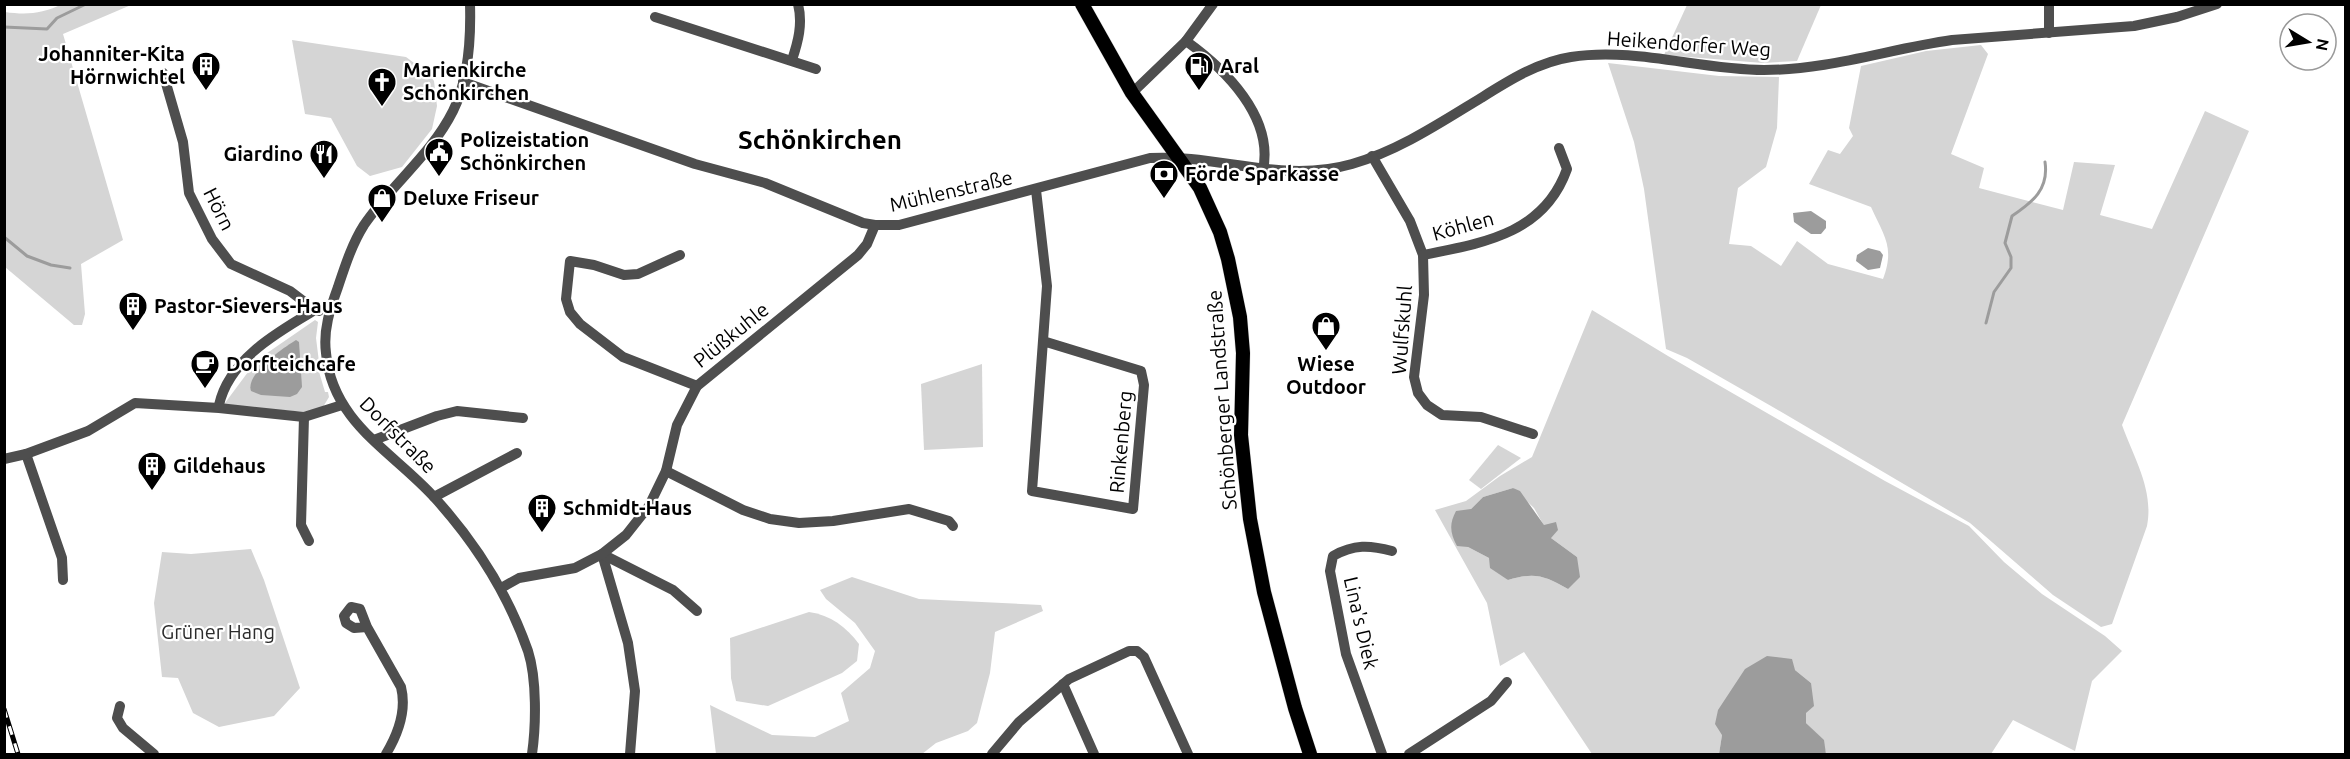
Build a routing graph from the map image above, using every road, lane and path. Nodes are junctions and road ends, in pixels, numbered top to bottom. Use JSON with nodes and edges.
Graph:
{"nodes":[{"id":1,"x":470,"y":4,"type":"edge"},
{"id":2,"x":798,"y":4,"type":"edge"},
{"id":3,"x":1082,"y":4,"type":"edge"},
{"id":4,"x":1213,"y":4,"type":"edge"},
{"id":5,"x":2049,"y":4,"type":"edge"},
{"id":6,"x":2217,"y":4,"type":"edge"},
{"id":7,"x":655,"y":16,"type":"dead end"},
{"id":8,"x":2049,"y":33,"type":"junction"},
{"id":9,"x":1186,"y":41,"type":"junction"},
{"id":10,"x":792,"y":60,"type":"junction"},
{"id":11,"x":816,"y":69,"type":"dead end"},
{"id":12,"x":163,"y":73,"type":"dead end"},
{"id":13,"x":463,"y":82,"type":"junction"},
{"id":14,"x":1132,"y":93,"type":"junction"},
{"id":15,"x":1559,"y":148,"type":"dead end"},
{"id":16,"x":1180,"y":156,"type":"junction"},
{"id":17,"x":1372,"y":156,"type":"junction"},
{"id":18,"x":1263,"y":170,"type":"junction"},
{"id":19,"x":1036,"y":190,"type":"junction"},
{"id":20,"x":875,"y":225,"type":"junction"},
{"id":21,"x":680,"y":255,"type":"dead end"},
{"id":22,"x":1423,"y":255,"type":"junction"},
{"id":23,"x":315,"y":310,"type":"junction"},
{"id":24,"x":329,"y":312,"type":"junction"},
{"id":25,"x":1043,"y":341,"type":"junction"},
{"id":26,"x":697,"y":386,"type":"junction"},
{"id":27,"x":342,"y":405,"type":"junction"},
{"id":28,"x":219,"y":407,"type":"junction"},
{"id":29,"x":304,"y":417,"type":"junction"},
{"id":30,"x":522,"y":418,"type":"dead end"},
{"id":31,"x":1533,"y":434,"type":"dead end"},
{"id":32,"x":374,"y":440,"type":"junction"},
{"id":33,"x":517,"y":453,"type":"dead end"},
{"id":34,"x":26,"y":454,"type":"junction"},
{"id":35,"x":4,"y":459,"type":"edge"},
{"id":36,"x":666,"y":471,"type":"junction"},
{"id":37,"x":434,"y":497,"type":"junction"},
{"id":38,"x":953,"y":526,"type":"dead end"},
{"id":39,"x":309,"y":541,"type":"dead end"},
{"id":40,"x":1392,"y":551,"type":"dead end"},
{"id":41,"x":602,"y":554,"type":"junction"},
{"id":42,"x":63,"y":580,"type":"dead end"},
{"id":43,"x":501,"y":588,"type":"junction"},
{"id":44,"x":697,"y":611,"type":"dead end"},
{"id":45,"x":367,"y":627,"type":"dead end"},
{"id":46,"x":1507,"y":682,"type":"dead end"},
{"id":47,"x":1063,"y":684,"type":"junction"},
{"id":48,"x":120,"y":706,"type":"dead end"},
{"id":49,"x":154,"y":754,"type":"edge"},
{"id":50,"x":386,"y":754,"type":"edge"},
{"id":51,"x":532,"y":754,"type":"edge"},
{"id":52,"x":630,"y":754,"type":"edge"},
{"id":53,"x":992,"y":754,"type":"edge"},
{"id":54,"x":1094,"y":754,"type":"edge"},
{"id":55,"x":1188,"y":754,"type":"edge"},
{"id":56,"x":1310,"y":754,"type":"edge"},
{"id":57,"x":1382,"y":754,"type":"edge"},
{"id":58,"x":1409,"y":754,"type":"edge"}],
"edges":[{"from":1,"to":13,"type":"street","name":"Dorfstraße"},
{"from":2,"to":10,"type":"street"},
{"from":3,"to":14,"type":"main road","name":"Schönberger Landstraße"},
{"from":4,"to":9,"type":"street"},
{"from":5,"to":8,"type":"street"},
{"from":6,"to":8,"type":"street","name":"Heikendorfer Weg"},
{"from":7,"to":10,"type":"street"},
{"from":8,"to":17,"type":"street","name":"Heikendorfer Weg"},
{"from":9,"to":14,"type":"street"},
{"from":9,"to":18,"type":"street"},
{"from":10,"to":11,"type":"street"},
{"from":12,"to":23,"type":"street","name":"Hörn"},
{"from":13,"to":20,"type":"street","name":"Mühlenstraße"},
{"from":13,"to":24,"type":"street","name":"Dorfstraße"},
{"from":14,"to":16,"type":"main road","name":"Schönberger Landstraße"},
{"from":15,"to":22,"type":"street","name":"Köhlen"},
{"from":16,"to":18,"type":"street","name":"Heikendorfer Weg"},
{"from":16,"to":19,"type":"street","name":"Mühlenstraße"},
{"from":16,"to":56,"type":"main road","name":"Schönberger Landstraße"},
{"from":17,"to":18,"type":"street","name":"Heikendorfer Weg"},
{"from":17,"to":22,"type":"street","name":"Wulfskuhl"},
{"from":19,"to":20,"type":"street","name":"Mühlenstraße"},
{"from":19,"to":25,"type":"street","name":"Rinkenberg"},
{"from":20,"to":26,"type":"street","name":"Plüßkuhle"},
{"from":21,"to":26,"type":"street"},
{"from":22,"to":31,"type":"street","name":"Wulfskuhl"},
{"from":23,"to":24,"type":"street"},
{"from":23,"to":28,"type":"street"},
{"from":24,"to":27,"type":"street","name":"Dorfstraße"},
{"from":25,"to":25,"type":"street","name":"Rinkenberg"},
{"from":26,"to":36,"type":"street","name":"Plüßkuhle"},
{"from":27,"to":29,"type":"street"},
{"from":27,"to":32,"type":"street","name":"Dorfstraße"},
{"from":28,"to":29,"type":"street"},
{"from":28,"to":34,"type":"street"},
{"from":29,"to":39,"type":"street"},
{"from":30,"to":32,"type":"street"},
{"from":32,"to":37,"type":"street","name":"Dorfstraße"},
{"from":33,"to":37,"type":"street"},
{"from":34,"to":35,"type":"street"},
{"from":34,"to":42,"type":"street"},
{"from":36,"to":38,"type":"street"},
{"from":36,"to":41,"type":"street","name":"Plüßkuhle"},
{"from":37,"to":43,"type":"street","name":"Dorfstraße"},
{"from":40,"to":57,"type":"street","name":"Lina's Diek"},
{"from":41,"to":43,"type":"street","name":"Plüßkuhle"},
{"from":41,"to":44,"type":"street"},
{"from":41,"to":52,"type":"street"},
{"from":43,"to":51,"type":"street","name":"Dorfstraße"},
{"from":45,"to":50,"type":"street"},
{"from":46,"to":58,"type":"street"},
{"from":47,"to":53,"type":"street"},
{"from":47,"to":54,"type":"street"},
{"from":47,"to":55,"type":"street"},
{"from":48,"to":49,"type":"street"}]}
